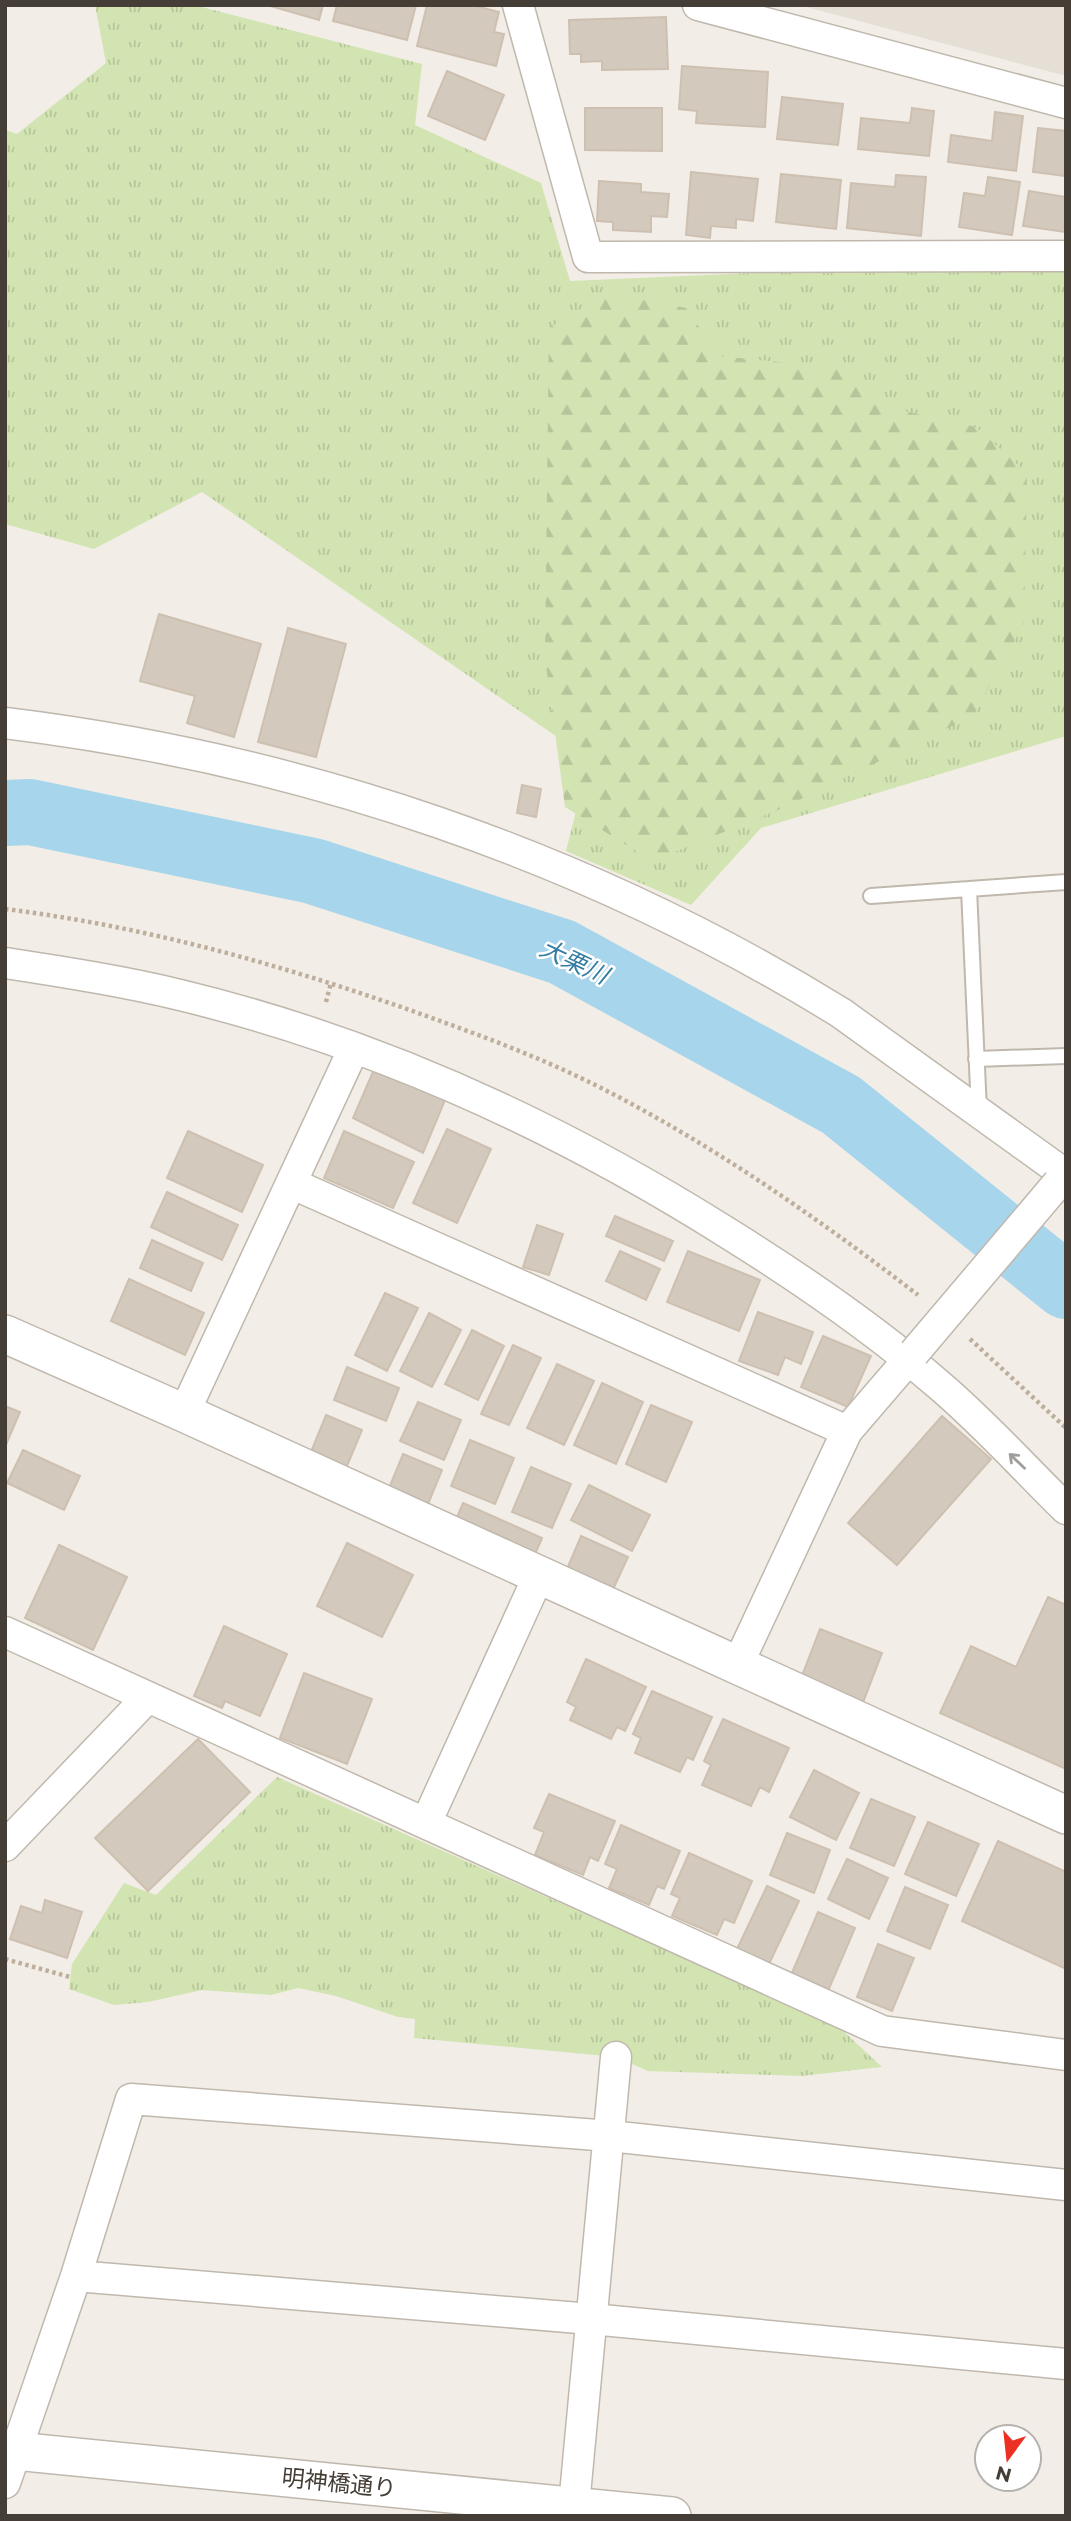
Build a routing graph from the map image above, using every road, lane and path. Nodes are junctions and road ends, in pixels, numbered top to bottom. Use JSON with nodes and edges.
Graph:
{"nodes":[{"id":1,"x":518,"y":5,"type":"edge"},
{"id":2,"x":698,"y":5,"type":"edge"},
{"id":3,"x":1066,"y":103,"type":"edge"},
{"id":4,"x":1066,"y":256,"type":"edge"},
{"id":5,"x":5,"y":723,"type":"edge"},
{"id":6,"x":1066,"y":883,"type":"edge"},
{"id":7,"x":969,"y":889,"type":"junction"},
{"id":8,"x":871,"y":896,"type":"dead end"},
{"id":9,"x":5,"y":964,"type":"edge"},
{"id":10,"x":354,"y":1048,"type":"junction"},
{"id":11,"x":1066,"y":1056,"type":"edge"},
{"id":12,"x":976,"y":1059,"type":"junction"},
{"id":13,"x":979,"y":1112,"type":"junction"},
{"id":14,"x":1063,"y":1177,"type":"edge"},
{"id":15,"x":293,"y":1184,"type":"junction"},
{"id":16,"x":5,"y":1334,"type":"edge"},
{"id":17,"x":911,"y":1357,"type":"junction"},
{"id":18,"x":184,"y":1413,"type":"junction"},
{"id":19,"x":847,"y":1431,"type":"junction"},
{"id":20,"x":1066,"y":1509,"type":"edge"},
{"id":21,"x":539,"y":1575,"type":"junction"},
{"id":22,"x":5,"y":1632,"type":"edge"},
{"id":23,"x":737,"y":1666,"type":"junction"},
{"id":24,"x":147,"y":1698,"type":"junction"},
{"id":25,"x":1066,"y":1815,"type":"edge"},
{"id":26,"x":426,"y":1823,"type":"junction"},
{"id":27,"x":5,"y":1846,"type":"edge"},
{"id":28,"x":5,"y":1959,"type":"edge"},
{"id":29,"x":70,"y":1977,"type":"dead end"},
{"id":30,"x":1066,"y":2054,"type":"edge"},
{"id":31,"x":616,"y":2057,"type":"dead end"},
{"id":32,"x":610,"y":2136,"type":"junction"},
{"id":33,"x":1066,"y":2185,"type":"edge"},
{"id":34,"x":76,"y":2276,"type":"junction"},
{"id":35,"x":592,"y":2319,"type":"junction"},
{"id":36,"x":1066,"y":2364,"type":"edge"},
{"id":37,"x":9,"y":2461,"type":"edge"},
{"id":38,"x":573,"y":2511,"type":"edge"},
{"id":39,"x":672,"y":2516,"type":"edge"}],
"edges":[{"from":1,"to":4,"type":"street"},
{"from":2,"to":3,"type":"street"},
{"from":5,"to":13,"type":"street"},
{"from":6,"to":7,"type":"lane"},
{"from":7,"to":8,"type":"lane"},
{"from":7,"to":12,"type":"lane"},
{"from":9,"to":10,"type":"street"},
{"from":10,"to":15,"type":"street"},
{"from":10,"to":17,"type":"street"},
{"from":11,"to":12,"type":"lane"},
{"from":12,"to":13,"type":"lane"},
{"from":13,"to":14,"type":"street"},
{"from":14,"to":17,"type":"street","bridge":true},
{"from":15,"to":18,"type":"street"},
{"from":15,"to":19,"type":"street"},
{"from":16,"to":18,"type":"street"},
{"from":17,"to":19,"type":"street"},
{"from":20,"to":17,"type":"street","one_way":true},
{"from":18,"to":21,"type":"street"},
{"from":19,"to":23,"type":"street"},
{"from":21,"to":23,"type":"street"},
{"from":21,"to":26,"type":"street"},
{"from":22,"to":24,"type":"street"},
{"from":23,"to":25,"type":"street"},
{"from":24,"to":26,"type":"street"},
{"from":24,"to":27,"type":"street"},
{"from":26,"to":30,"type":"street"},
{"from":28,"to":29,"type":"path"},
{"from":31,"to":32,"type":"street"},
{"from":32,"to":33,"type":"street"},
{"from":32,"to":34,"type":"street"},
{"from":32,"to":35,"type":"street"},
{"from":34,"to":35,"type":"street"},
{"from":34,"to":37,"type":"street"},
{"from":35,"to":36,"type":"street"},
{"from":35,"to":38,"type":"street"},
{"from":37,"to":38,"type":"street","name":"明神橋通り"},
{"from":38,"to":39,"type":"street","name":"明神橋通り"}]}
